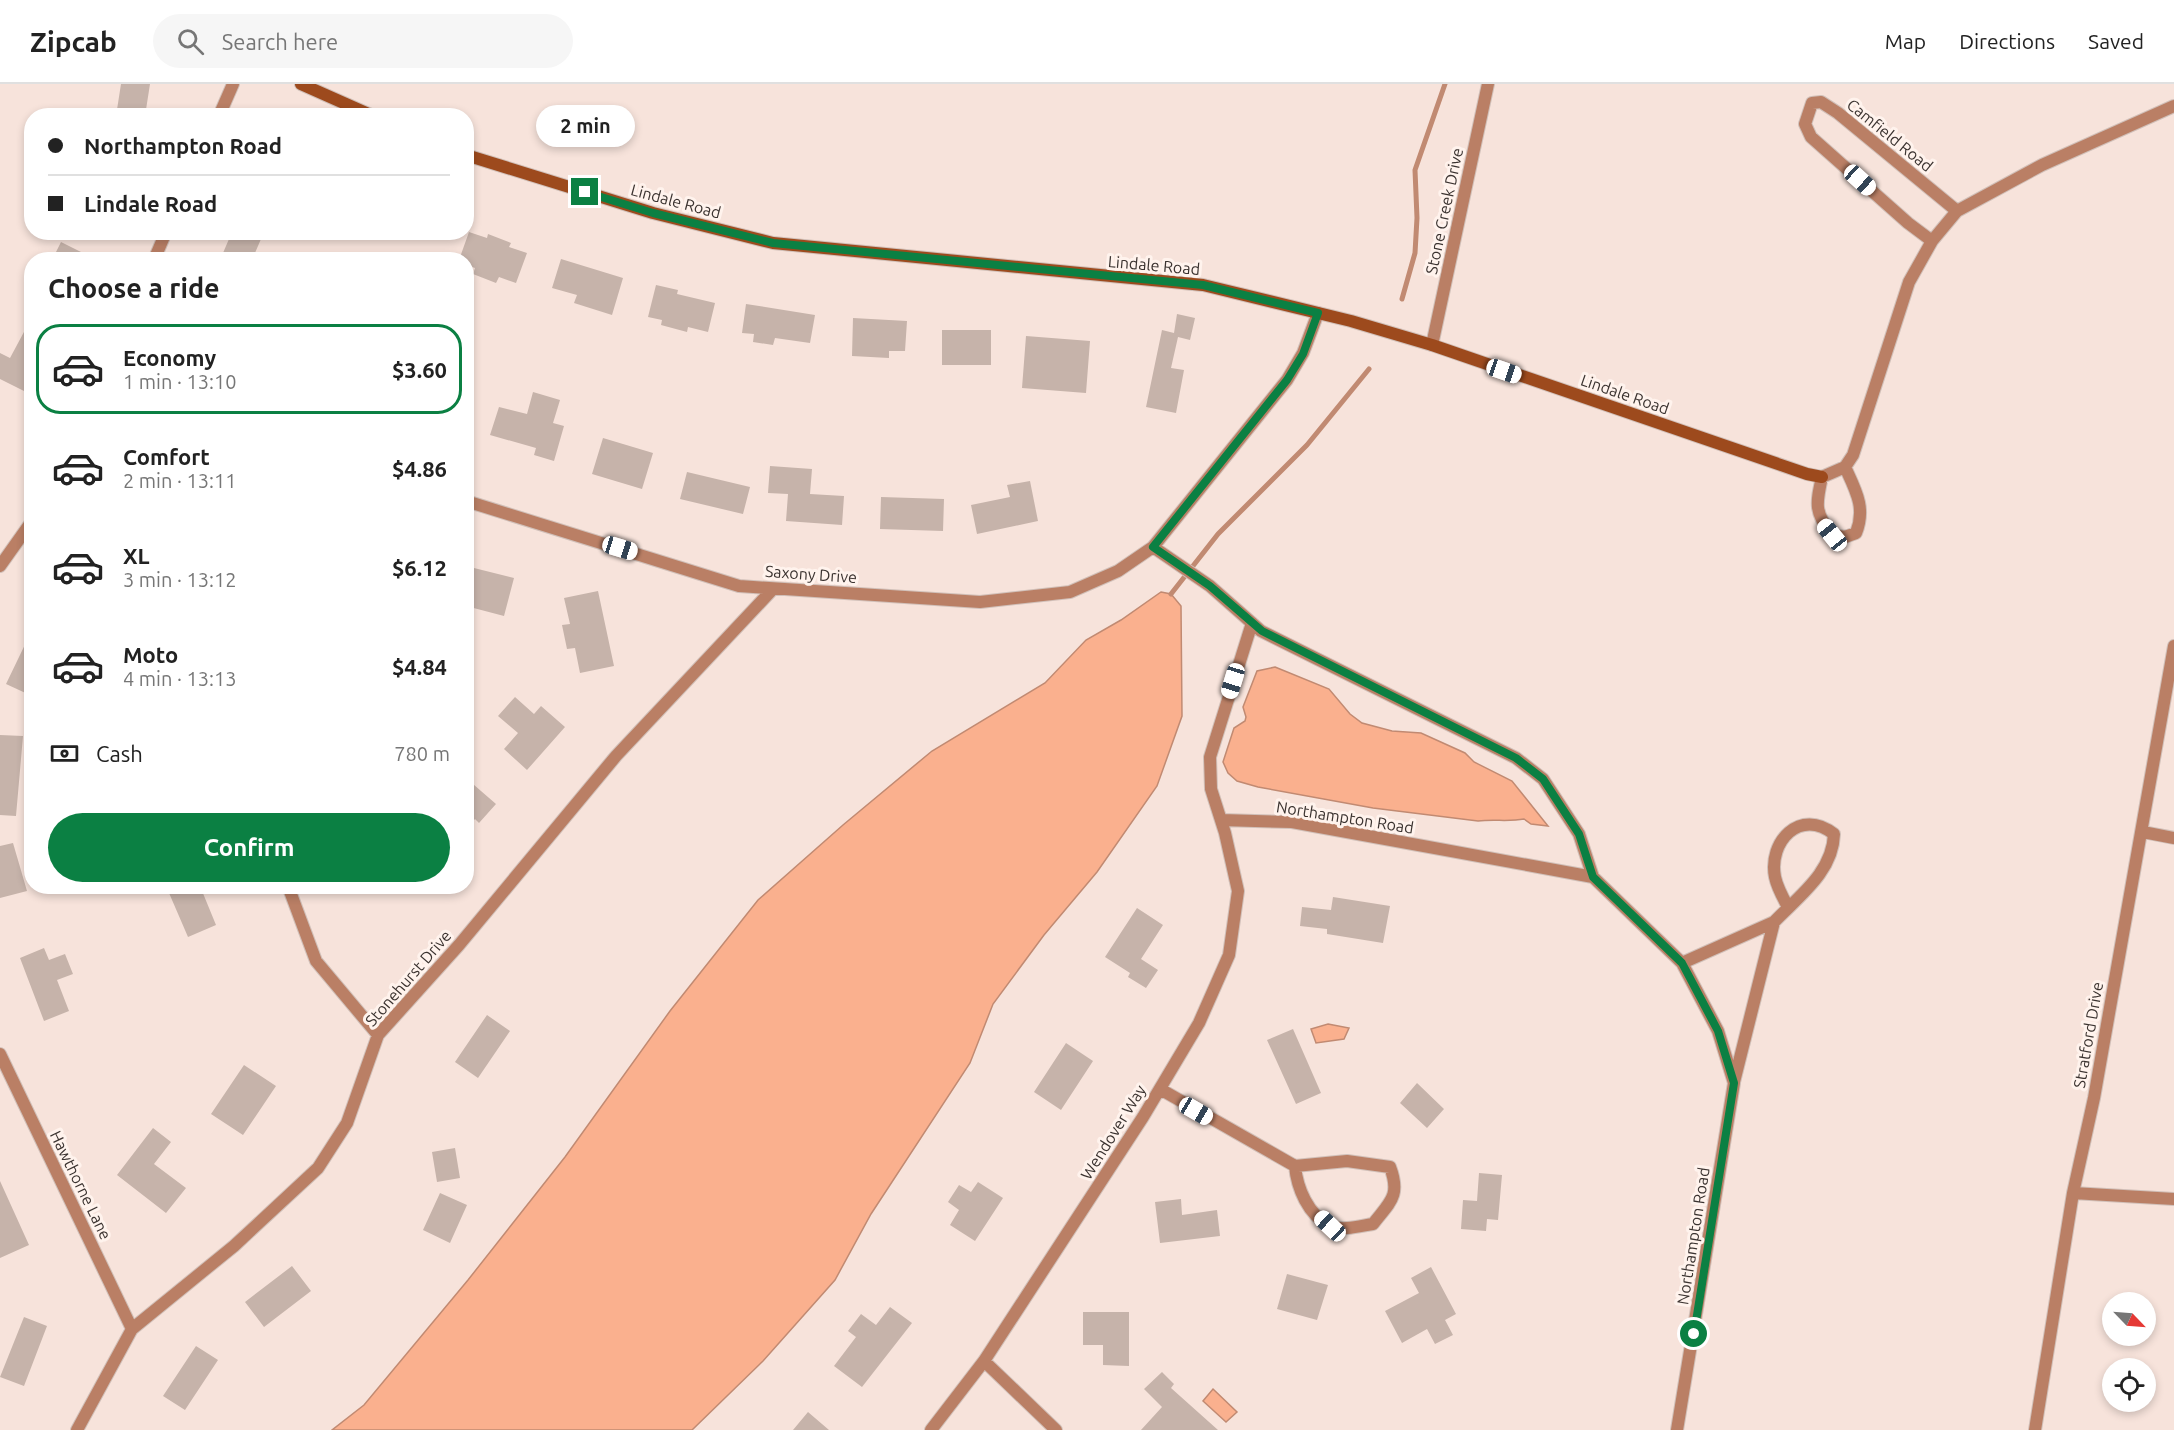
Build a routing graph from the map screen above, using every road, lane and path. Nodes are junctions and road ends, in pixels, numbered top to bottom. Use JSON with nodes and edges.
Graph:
{"nodes":[{"id":1,"x":233,"y":84,"type":"edge"},
{"id":2,"x":301,"y":84,"type":"edge"},
{"id":3,"x":1488,"y":84,"type":"edge"},
{"id":4,"x":2174,"y":106,"type":"edge"},
{"id":5,"x":222,"y":108,"type":"edge"},
{"id":6,"x":355,"y":108,"type":"edge"},
{"id":7,"x":474,"y":157,"type":"edge"},
{"id":8,"x":1958,"y":211,"type":"junction"},
{"id":9,"x":1932,"y":241,"type":"junction"},
{"id":10,"x":1318,"y":313,"type":"junction"},
{"id":11,"x":1432,"y":345,"type":"junction"},
{"id":12,"x":1845,"y":467,"type":"junction"},
{"id":13,"x":1822,"y":477,"type":"junction"},
{"id":14,"x":474,"y":504,"type":"edge"},
{"id":15,"x":24,"y":532,"type":"edge"},
{"id":16,"x":1153,"y":547,"type":"junction"},
{"id":17,"x":0,"y":566,"type":"edge"},
{"id":18,"x":773,"y":589,"type":"junction"},
{"id":19,"x":1252,"y":623,"type":"junction"},
{"id":20,"x":2174,"y":646,"type":"edge"},
{"id":21,"x":1221,"y":820,"type":"junction"},
{"id":22,"x":2143,"y":832,"type":"junction"},
{"id":23,"x":2174,"y":838,"type":"edge"},
{"id":24,"x":1593,"y":877,"type":"junction"},
{"id":25,"x":291,"y":894,"type":"edge"},
{"id":26,"x":1788,"y":907,"type":"junction"},
{"id":27,"x":1774,"y":922,"type":"junction"},
{"id":28,"x":1682,"y":963,"type":"junction"},
{"id":29,"x":378,"y":1035,"type":"junction"},
{"id":30,"x":0,"y":1054,"type":"edge"},
{"id":31,"x":1734,"y":1083,"type":"junction"},
{"id":32,"x":1160,"y":1089,"type":"junction"},
{"id":33,"x":1294,"y":1166,"type":"junction"},
{"id":34,"x":2073,"y":1193,"type":"junction"},
{"id":35,"x":2174,"y":1199,"type":"edge"},
{"id":36,"x":132,"y":1329,"type":"junction"},
{"id":37,"x":984,"y":1361,"type":"junction"},
{"id":38,"x":77,"y":1430,"type":"edge"},
{"id":39,"x":931,"y":1430,"type":"edge"},
{"id":40,"x":1056,"y":1430,"type":"edge"},
{"id":41,"x":1677,"y":1430,"type":"edge"},
{"id":42,"x":2035,"y":1430,"type":"edge"}],
"edges":[{"from":1,"to":5,"type":"street"},
{"from":2,"to":6,"type":"street"},
{"from":3,"to":11,"type":"street","name":"Stone Creek Drive"},
{"from":4,"to":8,"type":"street"},
{"from":7,"to":10,"type":"street","name":"Lindale Road"},
{"from":8,"to":9,"type":"street"},
{"from":8,"to":9,"type":"street","name":"Camfield Road"},
{"from":9,"to":12,"type":"street"},
{"from":10,"to":11,"type":"street","name":"Lindale Road"},
{"from":10,"to":16,"type":"street"},
{"from":11,"to":13,"type":"street","name":"Lindale Road"},
{"from":12,"to":13,"type":"street"},
{"from":12,"to":13,"type":"street"},
{"from":14,"to":18,"type":"street","name":"Saxony Drive"},
{"from":15,"to":17,"type":"street"},
{"from":16,"to":18,"type":"street","name":"Saxony Drive"},
{"from":16,"to":19,"type":"street","name":"Northampton Road"},
{"from":18,"to":29,"type":"street","name":"Stonehurst Drive"},
{"from":19,"to":21,"type":"street"},
{"from":19,"to":24,"type":"street","name":"Northampton Road"},
{"from":20,"to":22,"type":"street","name":"Stratford Drive"},
{"from":21,"to":24,"type":"street","name":"Northampton Road"},
{"from":21,"to":32,"type":"street","name":"Wendover Way"},
{"from":22,"to":23,"type":"street"},
{"from":22,"to":34,"type":"street","name":"Stratford Drive"},
{"from":24,"to":28,"type":"street","name":"Northampton Road"},
{"from":25,"to":29,"type":"street"},
{"from":26,"to":26,"type":"street"},
{"from":26,"to":27,"type":"street"},
{"from":27,"to":28,"type":"street"},
{"from":27,"to":31,"type":"street","name":"Northampton Road"},
{"from":28,"to":31,"type":"street","name":"Northampton Road"},
{"from":29,"to":36,"type":"street","name":"Stonehurst Drive"},
{"from":30,"to":36,"type":"street","name":"Hawthorne Lane"},
{"from":31,"to":41,"type":"street","name":"Northampton Road"},
{"from":32,"to":33,"type":"street"},
{"from":32,"to":37,"type":"street","name":"Wendover Way"},
{"from":33,"to":33,"type":"street"},
{"from":34,"to":35,"type":"street"},
{"from":34,"to":42,"type":"street","name":"Stratford Drive"},
{"from":36,"to":38,"type":"street","name":"Stonehurst Drive"},
{"from":37,"to":39,"type":"street","name":"Wendover Way"},
{"from":37,"to":40,"type":"street"}]}
